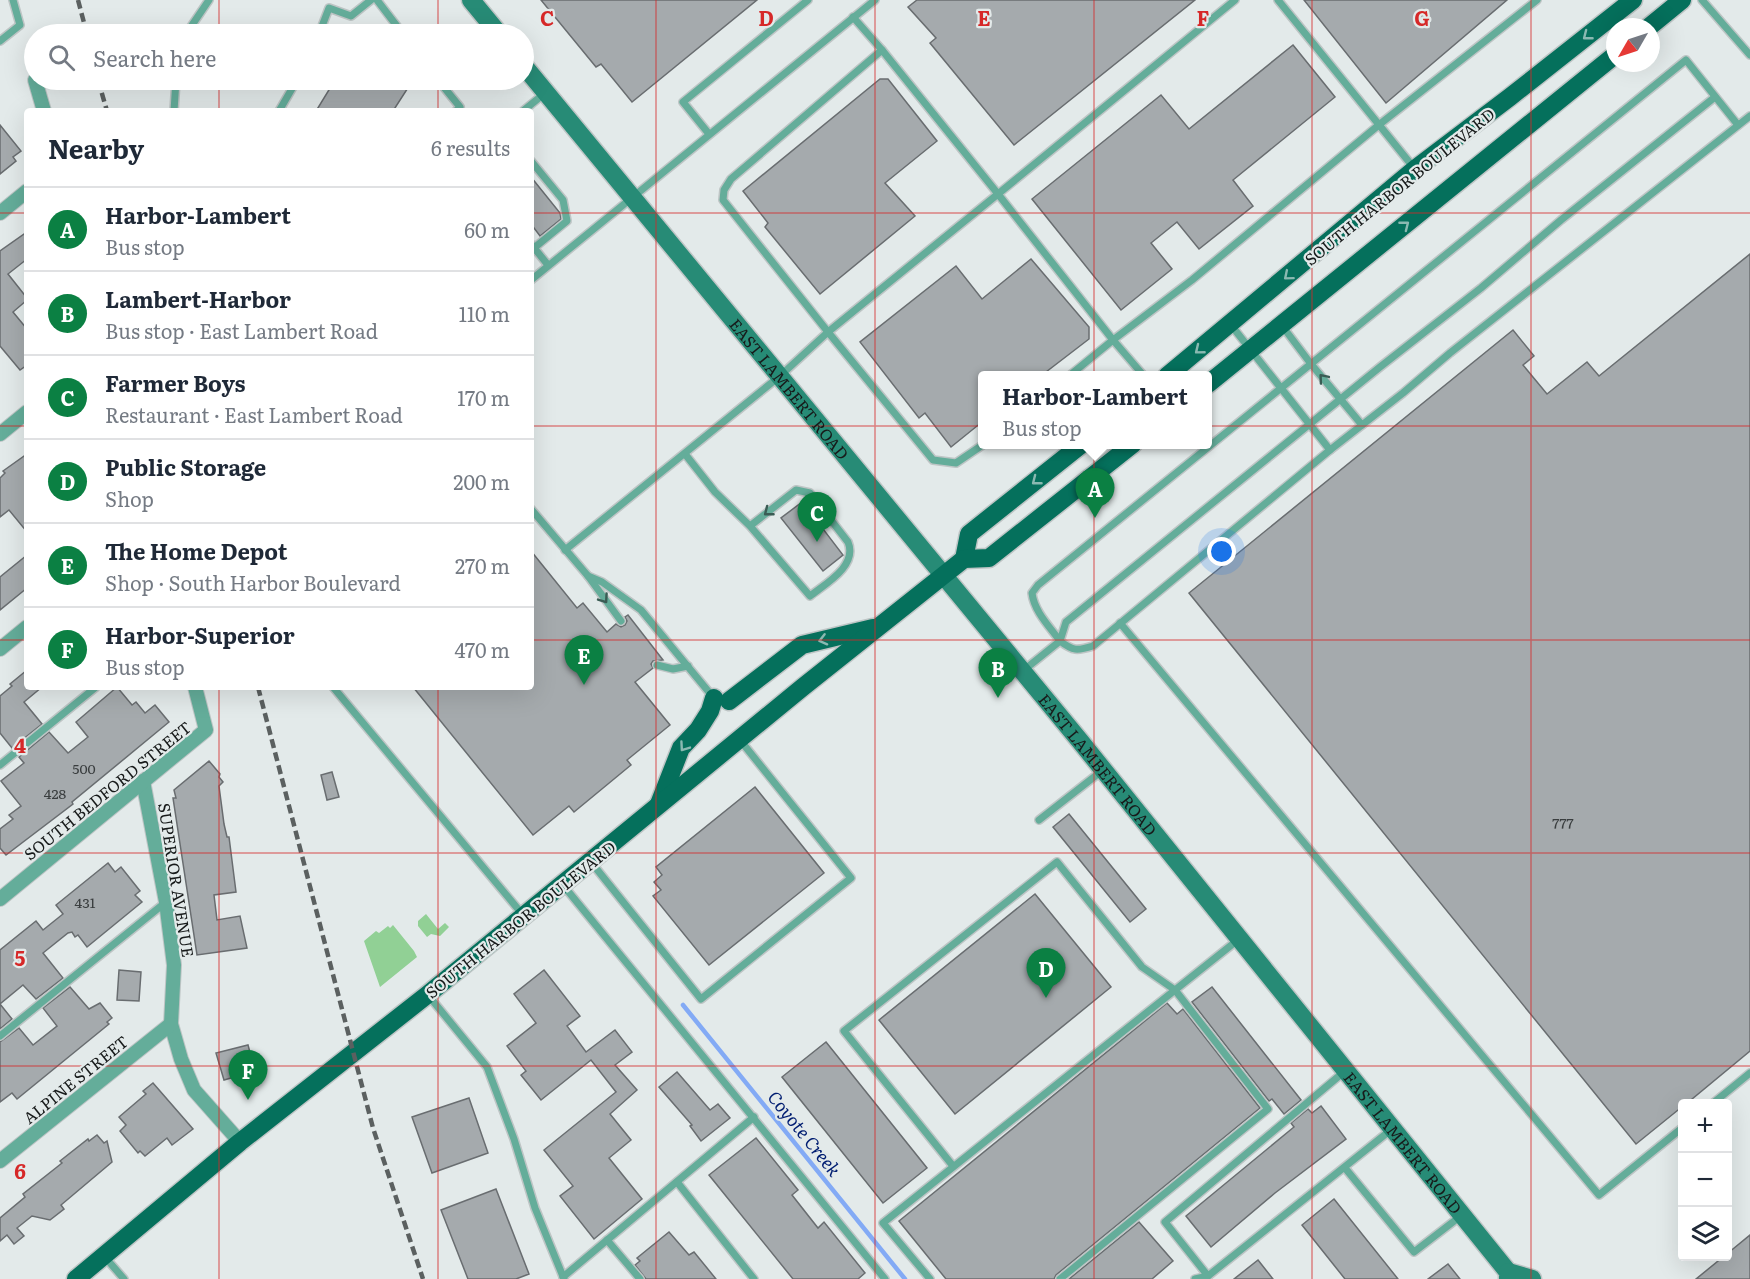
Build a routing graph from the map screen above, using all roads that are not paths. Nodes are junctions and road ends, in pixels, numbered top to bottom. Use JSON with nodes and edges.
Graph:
{"nodes":[{"id":1,"x":13,"y":0,"type":"edge"},
{"id":2,"x":209,"y":0,"type":"edge"},
{"id":3,"x":370,"y":0,"type":"edge"},
{"id":4,"x":377,"y":0,"type":"edge"},
{"id":5,"x":471,"y":0,"type":"edge"},
{"id":6,"x":808,"y":0,"type":"edge"},
{"id":7,"x":874,"y":0,"type":"edge"},
{"id":8,"x":1235,"y":0,"type":"edge"},
{"id":9,"x":1278,"y":0,"type":"edge"},
{"id":10,"x":1537,"y":0,"type":"edge"},
{"id":11,"x":1633,"y":0,"type":"edge"},
{"id":12,"x":1682,"y":0,"type":"edge"},
{"id":13,"x":1702,"y":0,"type":"edge"},
{"id":14,"x":853,"y":17,"type":"junction"},
{"id":15,"x":1660,"y":18,"type":"edge"},
{"id":16,"x":193,"y":24,"type":"edge"},
{"id":17,"x":323,"y":24,"type":"edge"},
{"id":18,"x":396,"y":24,"type":"edge"},
{"id":19,"x":491,"y":24,"type":"edge"},
{"id":20,"x":0,"y":41,"type":"edge"},
{"id":21,"x":882,"y":50,"type":"junction"},
{"id":22,"x":1750,"y":55,"type":"edge"},
{"id":23,"x":1606,"y":62,"type":"edge"},
{"id":24,"x":534,"y":79,"type":"edge"},
{"id":25,"x":38,"y":90,"type":"edge"},
{"id":26,"x":175,"y":90,"type":"edge"},
{"id":27,"x":291,"y":90,"type":"edge"},
{"id":28,"x":446,"y":90,"type":"edge"},
{"id":29,"x":545,"y":93,"type":"junction"},
{"id":30,"x":1715,"y":97,"type":"junction"},
{"id":31,"x":43,"y":108,"type":"edge"},
{"id":32,"x":174,"y":108,"type":"edge"},
{"id":33,"x":281,"y":108,"type":"edge"},
{"id":34,"x":459,"y":108,"type":"edge"},
{"id":35,"x":527,"y":108,"type":"edge"},
{"id":36,"x":1750,"y":116,"type":"edge"},
{"id":37,"x":1380,"y":124,"type":"junction"},
{"id":38,"x":1737,"y":125,"type":"junction"},
{"id":39,"x":709,"y":134,"type":"junction"},
{"id":40,"x":534,"y":165,"type":"edge"},
{"id":41,"x":1415,"y":169,"type":"junction"},
{"id":42,"x":24,"y":193,"type":"edge"},
{"id":43,"x":998,"y":194,"type":"junction"},
{"id":44,"x":631,"y":197,"type":"junction"},
{"id":45,"x":0,"y":213,"type":"edge"},
{"id":46,"x":534,"y":245,"type":"edge"},
{"id":47,"x":534,"y":247,"type":"edge"},
{"id":48,"x":548,"y":265,"type":"junction"},
{"id":49,"x":534,"y":277,"type":"edge"},
{"id":50,"x":1231,"y":324,"type":"junction"},
{"id":51,"x":1281,"y":324,"type":"junction"},
{"id":52,"x":828,"y":332,"type":"junction"},
{"id":53,"x":1113,"y":340,"type":"junction"},
{"id":54,"x":1250,"y":350,"type":"junction"},
{"id":55,"x":1311,"y":364,"type":"junction"},
{"id":56,"x":1074,"y":371,"type":"edge"},
{"id":57,"x":1140,"y":371,"type":"edge"},
{"id":58,"x":1172,"y":371,"type":"edge"},
{"id":59,"x":780,"y":376,"type":"junction"},
{"id":60,"x":1212,"y":381,"type":"edge"},
{"id":61,"x":1280,"y":389,"type":"junction"},
{"id":62,"x":1341,"y":399,"type":"junction"},
{"id":63,"x":24,"y":414,"type":"edge"},
{"id":64,"x":1309,"y":424,"type":"junction"},
{"id":65,"x":1362,"y":425,"type":"junction"},
{"id":66,"x":0,"y":434,"type":"edge"},
{"id":67,"x":1212,"y":444,"type":"edge"},
{"id":68,"x":978,"y":448,"type":"edge"},
{"id":69,"x":1076,"y":449,"type":"edge"},
{"id":70,"x":1127,"y":449,"type":"edge"},
{"id":71,"x":1206,"y":449,"type":"edge"},
{"id":72,"x":1330,"y":450,"type":"junction"},
{"id":73,"x":685,"y":454,"type":"junction"},
{"id":74,"x":534,"y":513,"type":"edge"},
{"id":75,"x":750,"y":526,"type":"junction"},
{"id":76,"x":565,"y":550,"type":"junction"},
{"id":77,"x":964,"y":559,"type":"junction"},
{"id":78,"x":588,"y":576,"type":"junction"},
{"id":79,"x":944,"y":576,"type":"junction"},
{"id":80,"x":621,"y":621,"type":"dead end"},
{"id":81,"x":1120,"y":623,"type":"junction"},
{"id":82,"x":880,"y":626,"type":"junction"},
{"id":83,"x":24,"y":629,"type":"edge"},
{"id":84,"x":1060,"y":641,"type":"junction"},
{"id":85,"x":0,"y":649,"type":"edge"},
{"id":86,"x":657,"y":665,"type":"dead end"},
{"id":87,"x":688,"y":666,"type":"junction"},
{"id":88,"x":1023,"y":671,"type":"junction"},
{"id":89,"x":92,"y":690,"type":"edge"},
{"id":90,"x":196,"y":690,"type":"edge"},
{"id":91,"x":336,"y":690,"type":"edge"},
{"id":92,"x":721,"y":699,"type":"junction"},
{"id":93,"x":740,"y":740,"type":"junction"},
{"id":94,"x":0,"y":765,"type":"edge"},
{"id":95,"x":1103,"y":770,"type":"junction"},
{"id":96,"x":144,"y":781,"type":"junction"},
{"id":97,"x":657,"y":807,"type":"junction"},
{"id":98,"x":1039,"y":820,"type":"dead end"},
{"id":99,"x":591,"y":862,"type":"junction"},
{"id":100,"x":563,"y":885,"type":"junction"},
{"id":101,"x":0,"y":899,"type":"edge"},
{"id":102,"x":166,"y":902,"type":"junction"},
{"id":103,"x":525,"y":916,"type":"junction"},
{"id":104,"x":1239,"y":939,"type":"junction"},
{"id":105,"x":1175,"y":990,"type":"junction"},
{"id":106,"x":428,"y":995,"type":"junction"},
{"id":107,"x":171,"y":1024,"type":"junction"},
{"id":108,"x":0,"y":1035,"type":"edge"},
{"id":109,"x":1345,"y":1071,"type":"junction"},
{"id":110,"x":1750,"y":1073,"type":"edge"},
{"id":111,"x":1718,"y":1099,"type":"edge"},
{"id":112,"x":754,"y":1117,"type":"junction"},
{"id":113,"x":1392,"y":1130,"type":"junction"},
{"id":114,"x":1678,"y":1132,"type":"edge"},
{"id":115,"x":240,"y":1142,"type":"junction"},
{"id":116,"x":0,"y":1161,"type":"edge"},
{"id":117,"x":953,"y":1167,"type":"junction"},
{"id":118,"x":1345,"y":1168,"type":"junction"},
{"id":119,"x":677,"y":1182,"type":"junction"},
{"id":120,"x":1462,"y":1215,"type":"junction"},
{"id":121,"x":607,"y":1240,"type":"junction"},
{"id":122,"x":105,"y":1256,"type":"junction"},
{"id":123,"x":1208,"y":1276,"type":"junction"},
{"id":124,"x":1508,"y":1276,"type":"edge"},
{"id":125,"x":563,"y":1278,"type":"edge"},
{"id":126,"x":76,"y":1279,"type":"edge"},
{"id":127,"x":124,"y":1279,"type":"edge"},
{"id":128,"x":640,"y":1279,"type":"edge"},
{"id":129,"x":754,"y":1279,"type":"edge"},
{"id":130,"x":885,"y":1279,"type":"edge"},
{"id":131,"x":930,"y":1279,"type":"edge"},
{"id":132,"x":1060,"y":1279,"type":"edge"},
{"id":133,"x":1196,"y":1279,"type":"edge"},
{"id":134,"x":1532,"y":1279,"type":"edge"}],
"edges":[{"from":1,"to":20,"type":"lane"},
{"from":2,"to":16,"type":"lane"},
{"from":3,"to":17,"type":"lane"},
{"from":4,"to":18,"type":"lane"},
{"from":5,"to":19,"type":"main road"},
{"from":6,"to":39,"type":"lane"},
{"from":7,"to":14,"type":"lane"},
{"from":8,"to":43,"type":"lane"},
{"from":9,"to":37,"type":"lane"},
{"from":10,"to":37,"type":"lane"},
{"from":11,"to":41,"type":"main road","name":"SOUTH HARBOR BOULEVARD","one_way":true},
{"from":12,"to":15,"type":"main road"},
{"from":13,"to":22,"type":"lane"},
{"from":14,"to":21,"type":"lane"},
{"from":14,"to":39,"type":"lane"},
{"from":21,"to":43,"type":"lane"},
{"from":21,"to":52,"type":"lane"},
{"from":51,"to":23,"type":"main road","name":"SOUTH HARBOR BOULEVARD","one_way":true},
{"from":24,"to":29,"type":"main road","name":"EAST LAMBERT ROAD"},
{"from":25,"to":31,"type":"street"},
{"from":26,"to":32,"type":"lane"},
{"from":27,"to":33,"type":"lane"},
{"from":28,"to":34,"type":"lane"},
{"from":29,"to":35,"type":"lane"},
{"from":29,"to":44,"type":"main road","name":"EAST LAMBERT ROAD"},
{"from":30,"to":38,"type":"lane"},
{"from":30,"to":55,"type":"lane"},
{"from":30,"to":62,"type":"lane"},
{"from":36,"to":38,"type":"lane"},
{"from":37,"to":41,"type":"lane"},
{"from":37,"to":53,"type":"lane"},
{"from":38,"to":65,"type":"lane"},
{"from":39,"to":44,"type":"lane"},
{"from":40,"to":46,"type":"lane"},
{"from":41,"to":50,"type":"main road","name":"SOUTH HARBOR BOULEVARD","one_way":true},
{"from":42,"to":45,"type":"street"},
{"from":43,"to":52,"type":"lane"},
{"from":43,"to":53,"type":"lane"},
{"from":44,"to":48,"type":"lane"},
{"from":44,"to":59,"type":"main road","name":"EAST LAMBERT ROAD"},
{"from":47,"to":48,"type":"lane"},
{"from":48,"to":49,"type":"lane"},
{"from":50,"to":54,"type":"lane"},
{"from":50,"to":58,"type":"main road","name":"SOUTH HARBOR BOULEVARD","one_way":true},
{"from":51,"to":54,"type":"main road","name":"SOUTH HARBOR BOULEVARD"},
{"from":51,"to":55,"type":"lane"},
{"from":52,"to":59,"type":"lane"},
{"from":52,"to":68,"type":"lane"},
{"from":53,"to":56,"type":"lane"},
{"from":53,"to":57,"type":"lane"},
{"from":54,"to":60,"type":"main road","name":"SOUTH HARBOR BOULEVARD"},
{"from":54,"to":61,"type":"lane"},
{"from":55,"to":61,"type":"lane"},
{"from":62,"to":55,"type":"lane","one_way":true},
{"from":59,"to":73,"type":"lane"},
{"from":59,"to":79,"type":"main road","name":"EAST LAMBERT ROAD"},
{"from":61,"to":64,"type":"lane"},
{"from":61,"to":67,"type":"lane"},
{"from":62,"to":64,"type":"lane"},
{"from":62,"to":65,"type":"lane"},
{"from":63,"to":66,"type":"street"},
{"from":64,"to":72,"type":"lane"},
{"from":64,"to":84,"type":"lane"},
{"from":65,"to":72,"type":"lane"},
{"from":69,"to":77,"type":"main road","one_way":true},
{"from":70,"to":77,"type":"main road"},
{"from":71,"to":84,"type":"lane"},
{"from":72,"to":81,"type":"lane"},
{"from":73,"to":75,"type":"lane"},
{"from":73,"to":76,"type":"lane"},
{"from":74,"to":76,"type":"lane"},
{"from":75,"to":75,"type":"lane","one_way":true},
{"from":76,"to":78,"type":"lane"},
{"from":77,"to":79,"type":"main road","name":"SOUTH HARBOR BOULEVARD"},
{"from":78,"to":80,"type":"lane","one_way":true},
{"from":78,"to":87,"type":"lane"},
{"from":79,"to":82,"type":"main road","name":"SOUTH HARBOR BOULEVARD"},
{"from":79,"to":88,"type":"main road","name":"EAST LAMBERT ROAD"},
{"from":81,"to":84,"type":"lane"},
{"from":81,"to":114,"type":"lane"},
{"from":82,"to":92,"type":"main road","one_way":true},
{"from":82,"to":93,"type":"main road","name":"SOUTH HARBOR BOULEVARD"},
{"from":83,"to":85,"type":"street"},
{"from":84,"to":88,"type":"lane"},
{"from":86,"to":87,"type":"lane"},
{"from":87,"to":92,"type":"lane"},
{"from":88,"to":95,"type":"main road","name":"EAST LAMBERT ROAD"},
{"from":89,"to":94,"type":"lane"},
{"from":90,"to":96,"type":"street","name":"SOUTH BEDFORD STREET"},
{"from":91,"to":103,"type":"lane"},
{"from":92,"to":97,"type":"main road","one_way":true},
{"from":93,"to":97,"type":"main road","name":"SOUTH HARBOR BOULEVARD"},
{"from":93,"to":99,"type":"lane"},
{"from":95,"to":98,"type":"lane"},
{"from":95,"to":104,"type":"main road","name":"EAST LAMBERT ROAD"},
{"from":96,"to":101,"type":"street","name":"SOUTH BEDFORD STREET"},
{"from":96,"to":102,"type":"street","name":"SUPERIOR AVENUE"},
{"from":97,"to":99,"type":"main road","name":"SOUTH HARBOR BOULEVARD"},
{"from":99,"to":100,"type":"main road","name":"SOUTH HARBOR BOULEVARD"},
{"from":100,"to":103,"type":"main road","name":"SOUTH HARBOR BOULEVARD"},
{"from":100,"to":112,"type":"lane"},
{"from":102,"to":107,"type":"street","name":"SUPERIOR AVENUE"},
{"from":102,"to":108,"type":"lane"},
{"from":103,"to":106,"type":"main road","name":"SOUTH HARBOR BOULEVARD"},
{"from":104,"to":105,"type":"lane"},
{"from":104,"to":109,"type":"main road","name":"EAST LAMBERT ROAD"},
{"from":105,"to":117,"type":"lane"},
{"from":105,"to":117,"type":"lane"},
{"from":105,"to":132,"type":"lane"},
{"from":106,"to":115,"type":"main road","name":"SOUTH HARBOR BOULEVARD"},
{"from":106,"to":125,"type":"lane"},
{"from":107,"to":115,"type":"street","name":"SUPERIOR AVENUE"},
{"from":107,"to":116,"type":"street","name":"ALPINE STREET"},
{"from":109,"to":113,"type":"main road","name":"EAST LAMBERT ROAD"},
{"from":109,"to":123,"type":"lane"},
{"from":110,"to":111,"type":"lane"},
{"from":112,"to":119,"type":"lane"},
{"from":112,"to":130,"type":"lane"},
{"from":113,"to":118,"type":"lane"},
{"from":113,"to":120,"type":"main road","name":"EAST LAMBERT ROAD"},
{"from":115,"to":122,"type":"main road","name":"SOUTH HARBOR BOULEVARD"},
{"from":117,"to":131,"type":"lane"},
{"from":118,"to":120,"type":"lane"},
{"from":118,"to":123,"type":"lane"},
{"from":119,"to":121,"type":"lane"},
{"from":119,"to":129,"type":"lane"},
{"from":120,"to":124,"type":"main road","name":"EAST LAMBERT ROAD"},
{"from":121,"to":125,"type":"lane"},
{"from":121,"to":128,"type":"lane"},
{"from":122,"to":126,"type":"main road","name":"SOUTH HARBOR BOULEVARD"},
{"from":122,"to":127,"type":"lane"},
{"from":123,"to":133,"type":"lane"},
{"from":124,"to":134,"type":"main road","name":"EAST LAMBERT ROAD"}]}
